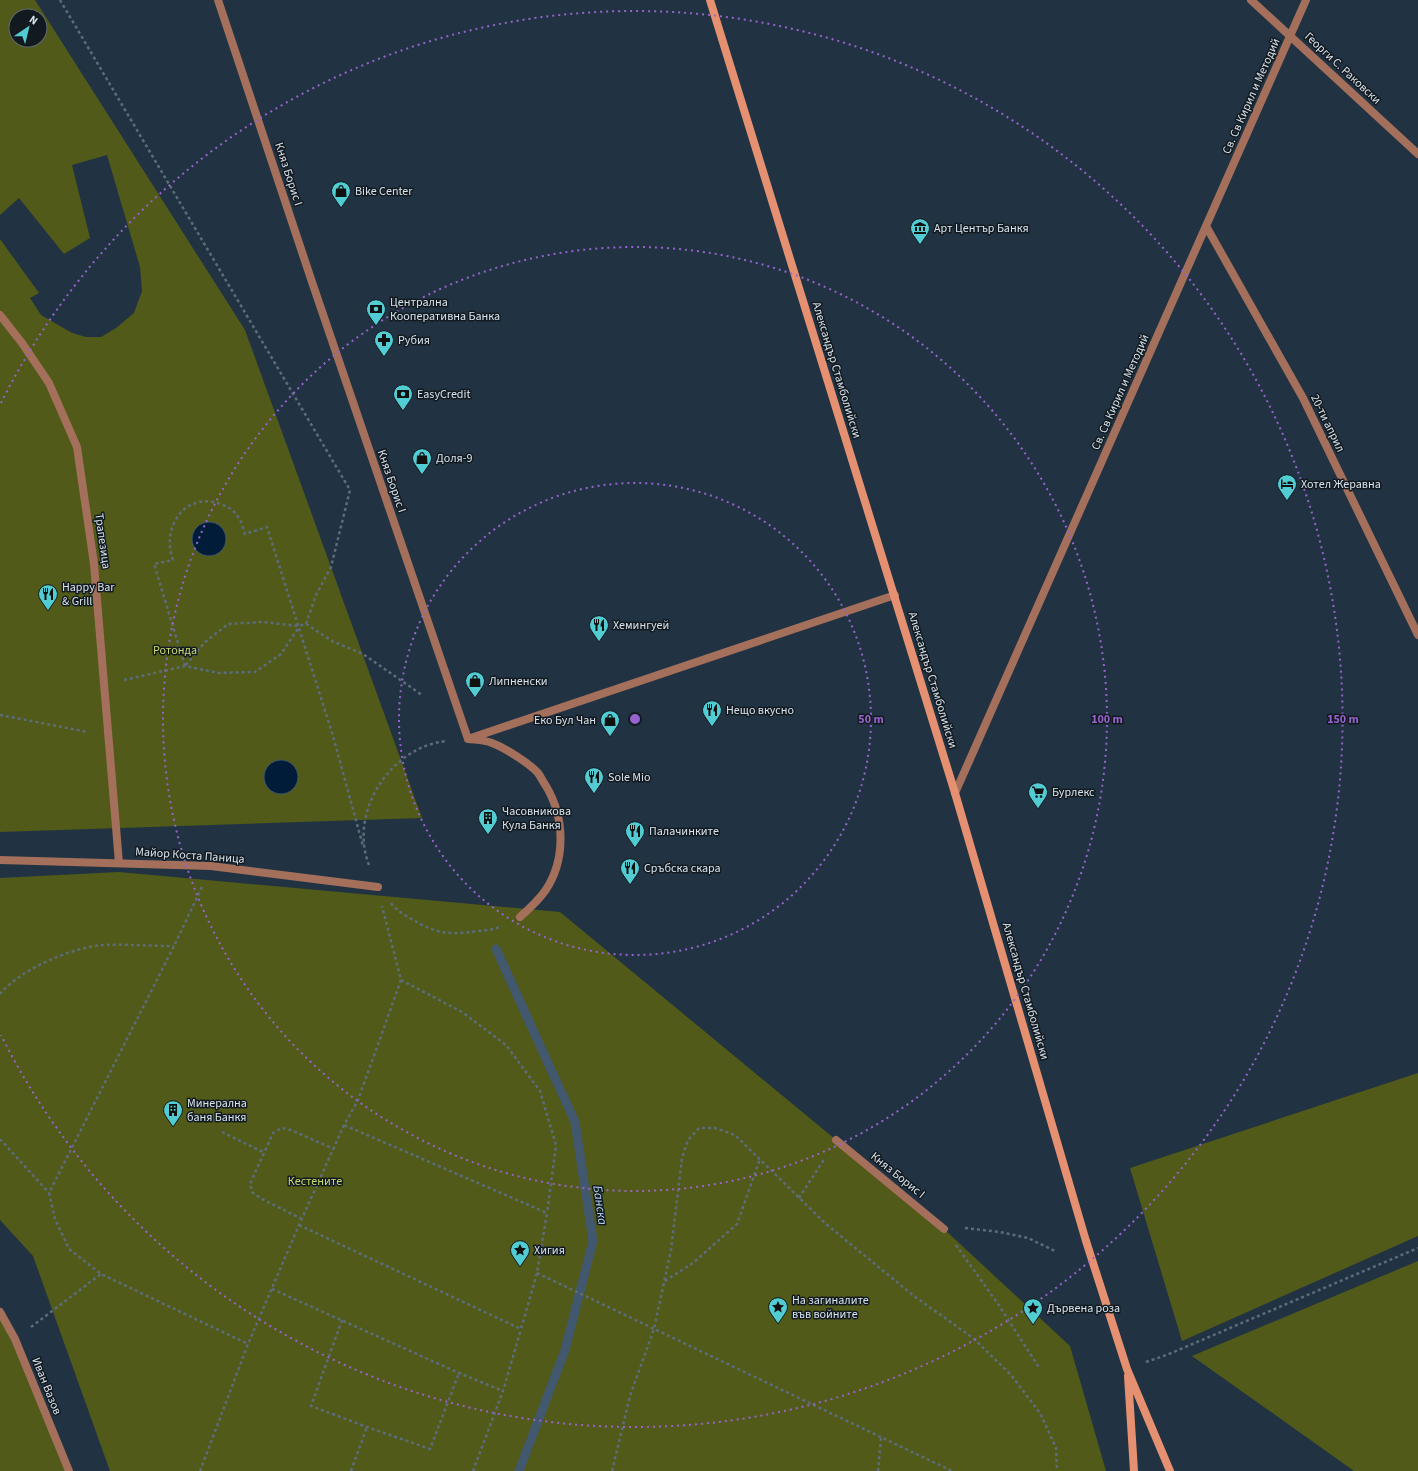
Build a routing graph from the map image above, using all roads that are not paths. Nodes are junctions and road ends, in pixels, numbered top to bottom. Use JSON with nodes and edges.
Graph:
{"nodes":[{"id":1,"x":218,"y":0,"type":"edge"},
{"id":2,"x":710,"y":0,"type":"edge"},
{"id":3,"x":1251,"y":0,"type":"edge"},
{"id":4,"x":1306,"y":0,"type":"edge"},
{"id":5,"x":1291,"y":36,"type":"junction"},
{"id":6,"x":1418,"y":154,"type":"edge"},
{"id":7,"x":1206,"y":226,"type":"junction"},
{"id":8,"x":0,"y":315,"type":"edge"},
{"id":9,"x":895,"y":595,"type":"junction"},
{"id":10,"x":1418,"y":635,"type":"edge"},
{"id":11,"x":468,"y":739,"type":"junction"},
{"id":12,"x":955,"y":793,"type":"junction"},
{"id":13,"x":0,"y":860,"type":"edge"},
{"id":14,"x":119,"y":863,"type":"junction"},
{"id":15,"x":378,"y":887,"type":"road end"},
{"id":16,"x":520,"y":917,"type":"road end"},
{"id":17,"x":836,"y":1140,"type":"road end"},
{"id":18,"x":944,"y":1229,"type":"road end"},
{"id":19,"x":0,"y":1312,"type":"edge"},
{"id":20,"x":1127,"y":1369,"type":"junction"},
{"id":21,"x":69,"y":1471,"type":"edge"},
{"id":22,"x":1134,"y":1471,"type":"edge"},
{"id":23,"x":1170,"y":1471,"type":"edge"}],
"edges":[{"from":1,"to":11,"type":"street","name":"Княз Борис I"},
{"from":2,"to":9,"type":"street","name":"Александър Стамболийски"},
{"from":3,"to":5,"type":"street","name":"Георги С. Раковски"},
{"from":4,"to":5,"type":"street","name":"Св. Св Кирил и Методий"},
{"from":5,"to":6,"type":"street","name":"Георги С. Раковски"},
{"from":5,"to":7,"type":"street","name":"Св. Св Кирил и Методий"},
{"from":7,"to":10,"type":"street","name":"20-ти април"},
{"from":7,"to":12,"type":"street","name":"Св. Св Кирил и Методий"},
{"from":8,"to":14,"type":"street","name":"Трапезица"},
{"from":9,"to":11,"type":"street"},
{"from":9,"to":12,"type":"street","name":"Александър Стамболийски"},
{"from":11,"to":16,"type":"street"},
{"from":12,"to":20,"type":"street","name":"Александър Стамболийски"},
{"from":13,"to":14,"type":"street","name":"Майор Коста Паница"},
{"from":14,"to":15,"type":"street","name":"Майор Коста Паница"},
{"from":17,"to":18,"type":"street","name":"Княз Борис I"},
{"from":19,"to":21,"type":"street","name":"Иван Вазов"},
{"from":20,"to":22,"type":"street","name":"Александър Стамболийски"},
{"from":20,"to":23,"type":"street","name":"Александър Стамболийски"}]}
